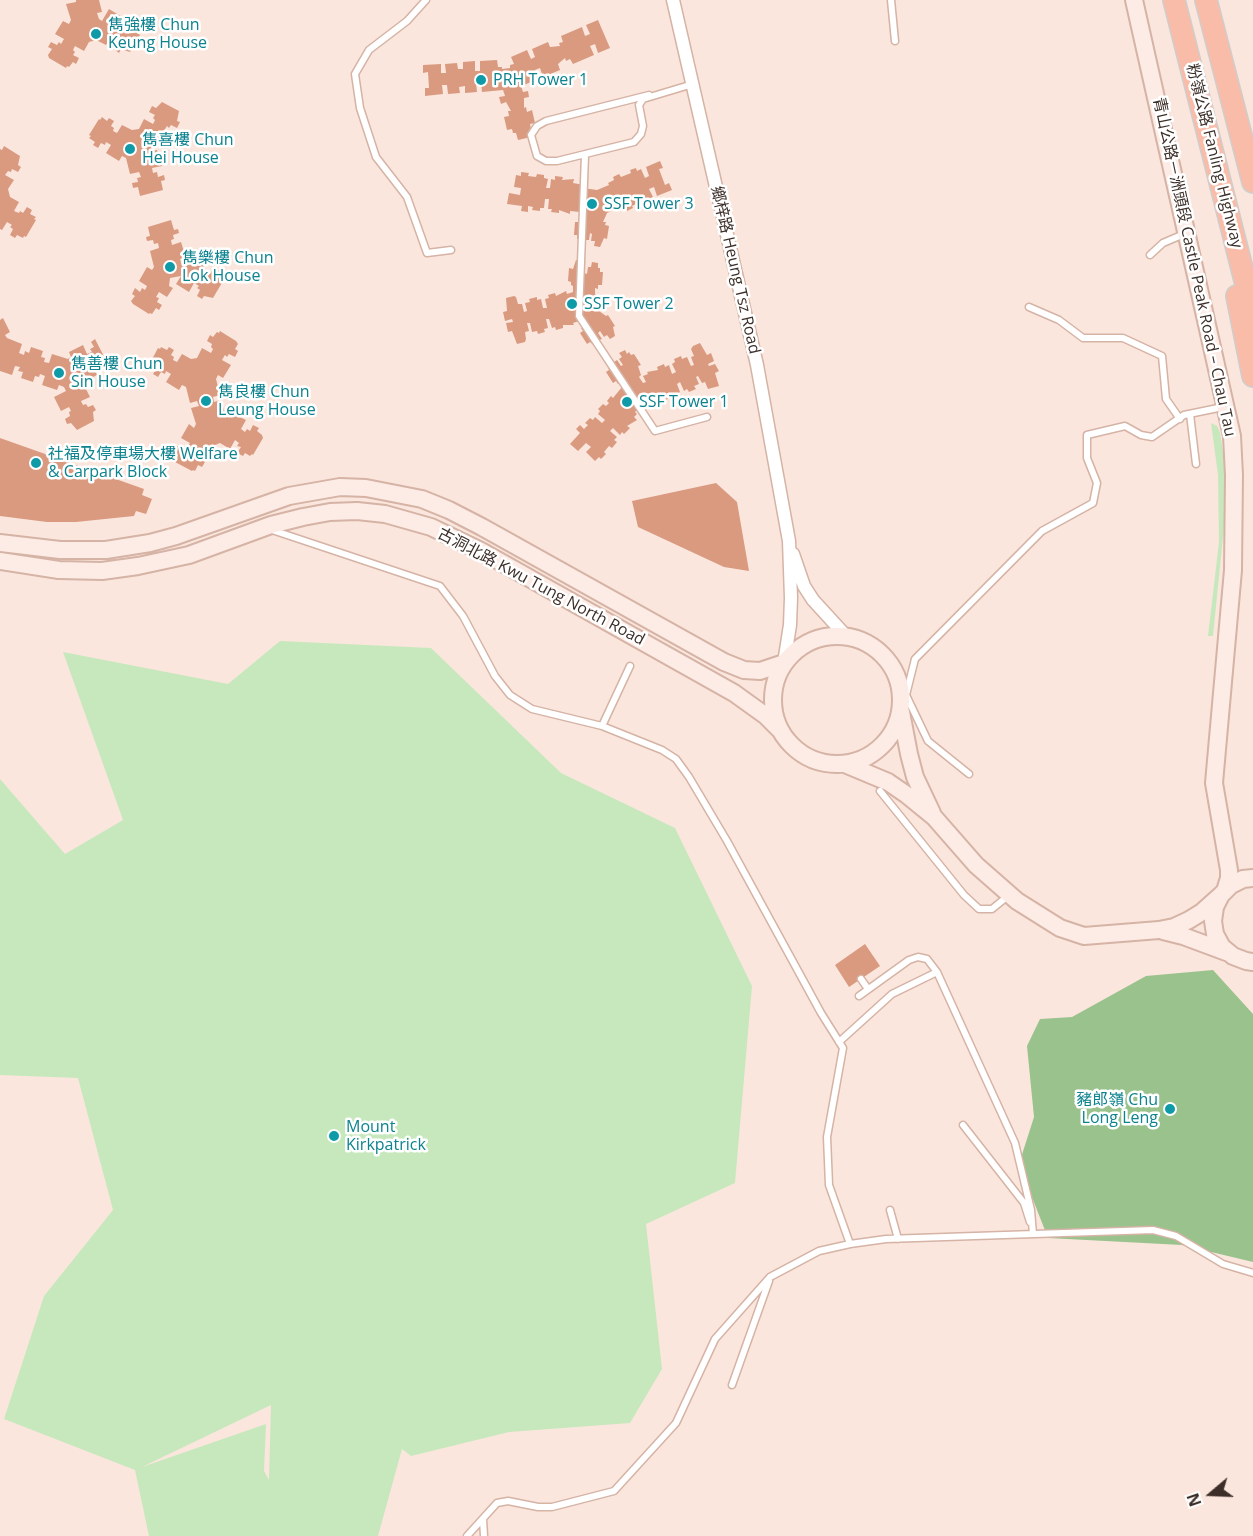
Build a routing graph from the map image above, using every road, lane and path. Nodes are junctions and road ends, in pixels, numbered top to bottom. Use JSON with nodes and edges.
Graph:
{"nodes":[{"id":1,"x":426,"y":0,"type":"edge"},
{"id":2,"x":673,"y":0,"type":"edge"},
{"id":3,"x":891,"y":0,"type":"edge"},
{"id":4,"x":1134,"y":0,"type":"edge"},
{"id":5,"x":1174,"y":0,"type":"edge"},
{"id":6,"x":1206,"y":0,"type":"edge"},
{"id":7,"x":1217,"y":38,"type":"junction"},
{"id":8,"x":896,"y":41,"type":"dead end"},
{"id":9,"x":693,"y":84,"type":"junction"},
{"id":10,"x":1197,"y":89,"type":"junction"},
{"id":11,"x":649,"y":95,"type":"junction"},
{"id":12,"x":1253,"y":131,"type":"edge"},
{"id":13,"x":585,"y":154,"type":"junction"},
{"id":14,"x":1253,"y":183,"type":"edge"},
{"id":15,"x":1188,"y":234,"type":"junction"},
{"id":16,"x":450,"y":250,"type":"dead end"},
{"id":17,"x":1150,"y":255,"type":"dead end"},
{"id":18,"x":1029,"y":307,"type":"dead end"},
{"id":19,"x":1253,"y":312,"type":"edge"},
{"id":20,"x":1253,"y":376,"type":"edge"},
{"id":21,"x":1226,"y":406,"type":"junction"},
{"id":22,"x":1190,"y":414,"type":"junction"},
{"id":23,"x":707,"y":417,"type":"dead end"},
{"id":24,"x":1180,"y":419,"type":"junction"},
{"id":25,"x":1196,"y":464,"type":"dead end"},
{"id":26,"x":789,"y":541,"type":"junction"},
{"id":27,"x":0,"y":543,"type":"edge"},
{"id":28,"x":0,"y":561,"type":"edge"},
{"id":29,"x":0,"y":566,"type":"edge"},
{"id":30,"x":846,"y":636,"type":"junction"},
{"id":31,"x":784,"y":663,"type":"junction"},
{"id":32,"x":630,"y":666,"type":"dead end"},
{"id":33,"x":901,"y":712,"type":"junction"},
{"id":34,"x":602,"y":726,"type":"junction"},
{"id":35,"x":780,"y":730,"type":"junction"},
{"id":36,"x":845,"y":764,"type":"junction"},
{"id":37,"x":969,"y":774,"type":"dead end"},
{"id":38,"x":880,"y":791,"type":"dead end"},
{"id":39,"x":934,"y":817,"type":"junction"},
{"id":40,"x":1223,"y":839,"type":"junction"},
{"id":41,"x":1253,"y":878,"type":"edge"},
{"id":42,"x":1223,"y":893,"type":"junction"},
{"id":43,"x":1010,"y":894,"type":"junction"},
{"id":44,"x":1159,"y":930,"type":"junction"},
{"id":45,"x":1250,"y":963,"type":"edge"},
{"id":46,"x":937,"y":972,"type":"junction"},
{"id":47,"x":861,"y":979,"type":"dead end"},
{"id":48,"x":868,"y":989,"type":"junction"},
{"id":49,"x":859,"y":996,"type":"dead end"},
{"id":50,"x":839,"y":1042,"type":"junction"},
{"id":51,"x":963,"y":1125,"type":"dead end"},
{"id":52,"x":891,"y":1210,"type":"dead end"},
{"id":53,"x":1034,"y":1234,"type":"junction"},
{"id":54,"x":898,"y":1239,"type":"junction"},
{"id":55,"x":850,"y":1244,"type":"junction"},
{"id":56,"x":1253,"y":1273,"type":"edge"},
{"id":57,"x":770,"y":1277,"type":"junction"},
{"id":58,"x":732,"y":1385,"type":"dead end"},
{"id":59,"x":483,"y":1519,"type":"junction"},
{"id":60,"x":467,"y":1536,"type":"edge"},
{"id":61,"x":484,"y":1536,"type":"edge"}],
"edges":[{"from":1,"to":16,"type":"lane"},
{"from":2,"to":9,"type":"street","name":"鄉梓路 Heung Tsz Road"},
{"from":3,"to":8,"type":"lane"},
{"from":4,"to":15,"type":"main road","name":"青山公路－洲頭段 Castle Peak Road – Chau Tau"},
{"from":5,"to":10,"type":"highway","name":"粉嶺公路 Fanling Highway"},
{"from":6,"to":7,"type":"highway","name":"粉嶺公路 Fanling Highway"},
{"from":7,"to":12,"type":"highway"},
{"from":7,"to":14,"type":"highway","name":"粉嶺公路 Fanling Highway"},
{"from":9,"to":11,"type":"lane"},
{"from":9,"to":26,"type":"street","name":"鄉梓路 Heung Tsz Road"},
{"from":10,"to":19,"type":"highway","name":"粉嶺公路 Fanling Highway"},
{"from":10,"to":20,"type":"highway"},
{"from":11,"to":13,"type":"lane"},
{"from":11,"to":13,"type":"lane"},
{"from":13,"to":23,"type":"lane"},
{"from":15,"to":17,"type":"lane"},
{"from":15,"to":21,"type":"main road","name":"青山公路－洲頭段 Castle Peak Road – Chau Tau"},
{"from":18,"to":24,"type":"lane"},
{"from":21,"to":22,"type":"lane"},
{"from":21,"to":40,"type":"main road","name":"青山公路－洲頭段 Castle Peak Road – Chau Tau"},
{"from":22,"to":24,"type":"lane"},
{"from":22,"to":25,"type":"lane"},
{"from":24,"to":37,"type":"lane"},
{"from":26,"to":30,"type":"street","name":"鄉梓路 Heung Tsz Road"},
{"from":26,"to":31,"type":"street","name":"鄉梓路 Heung Tsz Road"},
{"from":27,"to":31,"type":"main road","name":"古洞北路 Kwu Tung North Road"},
{"from":28,"to":35,"type":"main road","name":"古洞北路 Kwu Tung North Road"},
{"from":29,"to":34,"type":"lane"},
{"from":30,"to":31,"type":"main road","name":"古洞北路 Kwu Tung North Road"},
{"from":30,"to":33,"type":"main road","name":"古洞北路 Kwu Tung North Road"},
{"from":31,"to":35,"type":"main road","name":"古洞北路 Kwu Tung North Road"},
{"from":32,"to":34,"type":"lane"},
{"from":33,"to":36,"type":"main road","name":"古洞北路 Kwu Tung North Road"},
{"from":33,"to":39,"type":"main road","name":"古洞北路 Kwu Tung North Road"},
{"from":34,"to":50,"type":"lane"},
{"from":35,"to":36,"type":"main road","name":"古洞北路 Kwu Tung North Road"},
{"from":36,"to":39,"type":"main road","name":"古洞北路 Kwu Tung North Road"},
{"from":38,"to":43,"type":"lane"},
{"from":39,"to":43,"type":"main road","name":"古洞北路 Kwu Tung North Road"},
{"from":40,"to":41,"type":"main road"},
{"from":40,"to":42,"type":"main road"},
{"from":41,"to":42,"type":"main road","name":"古洞北路 Kwu Tung North Road"},
{"from":42,"to":44,"type":"main road","name":"古洞北路 Kwu Tung North Road"},
{"from":42,"to":45,"type":"main road","name":"古洞北路 Kwu Tung North Road"},
{"from":43,"to":44,"type":"main road","name":"古洞北路 Kwu Tung North Road"},
{"from":44,"to":45,"type":"main road","name":"古洞北路 Kwu Tung North Road"},
{"from":46,"to":48,"type":"lane"},
{"from":46,"to":50,"type":"lane"},
{"from":46,"to":53,"type":"lane"},
{"from":47,"to":48,"type":"lane"},
{"from":48,"to":49,"type":"lane"},
{"from":50,"to":55,"type":"lane"},
{"from":51,"to":53,"type":"lane"},
{"from":52,"to":54,"type":"lane"},
{"from":53,"to":54,"type":"lane"},
{"from":53,"to":56,"type":"lane"},
{"from":54,"to":55,"type":"lane"},
{"from":55,"to":57,"type":"lane"},
{"from":57,"to":58,"type":"lane"},
{"from":57,"to":59,"type":"lane"},
{"from":59,"to":60,"type":"lane"},
{"from":59,"to":61,"type":"lane"}]}
